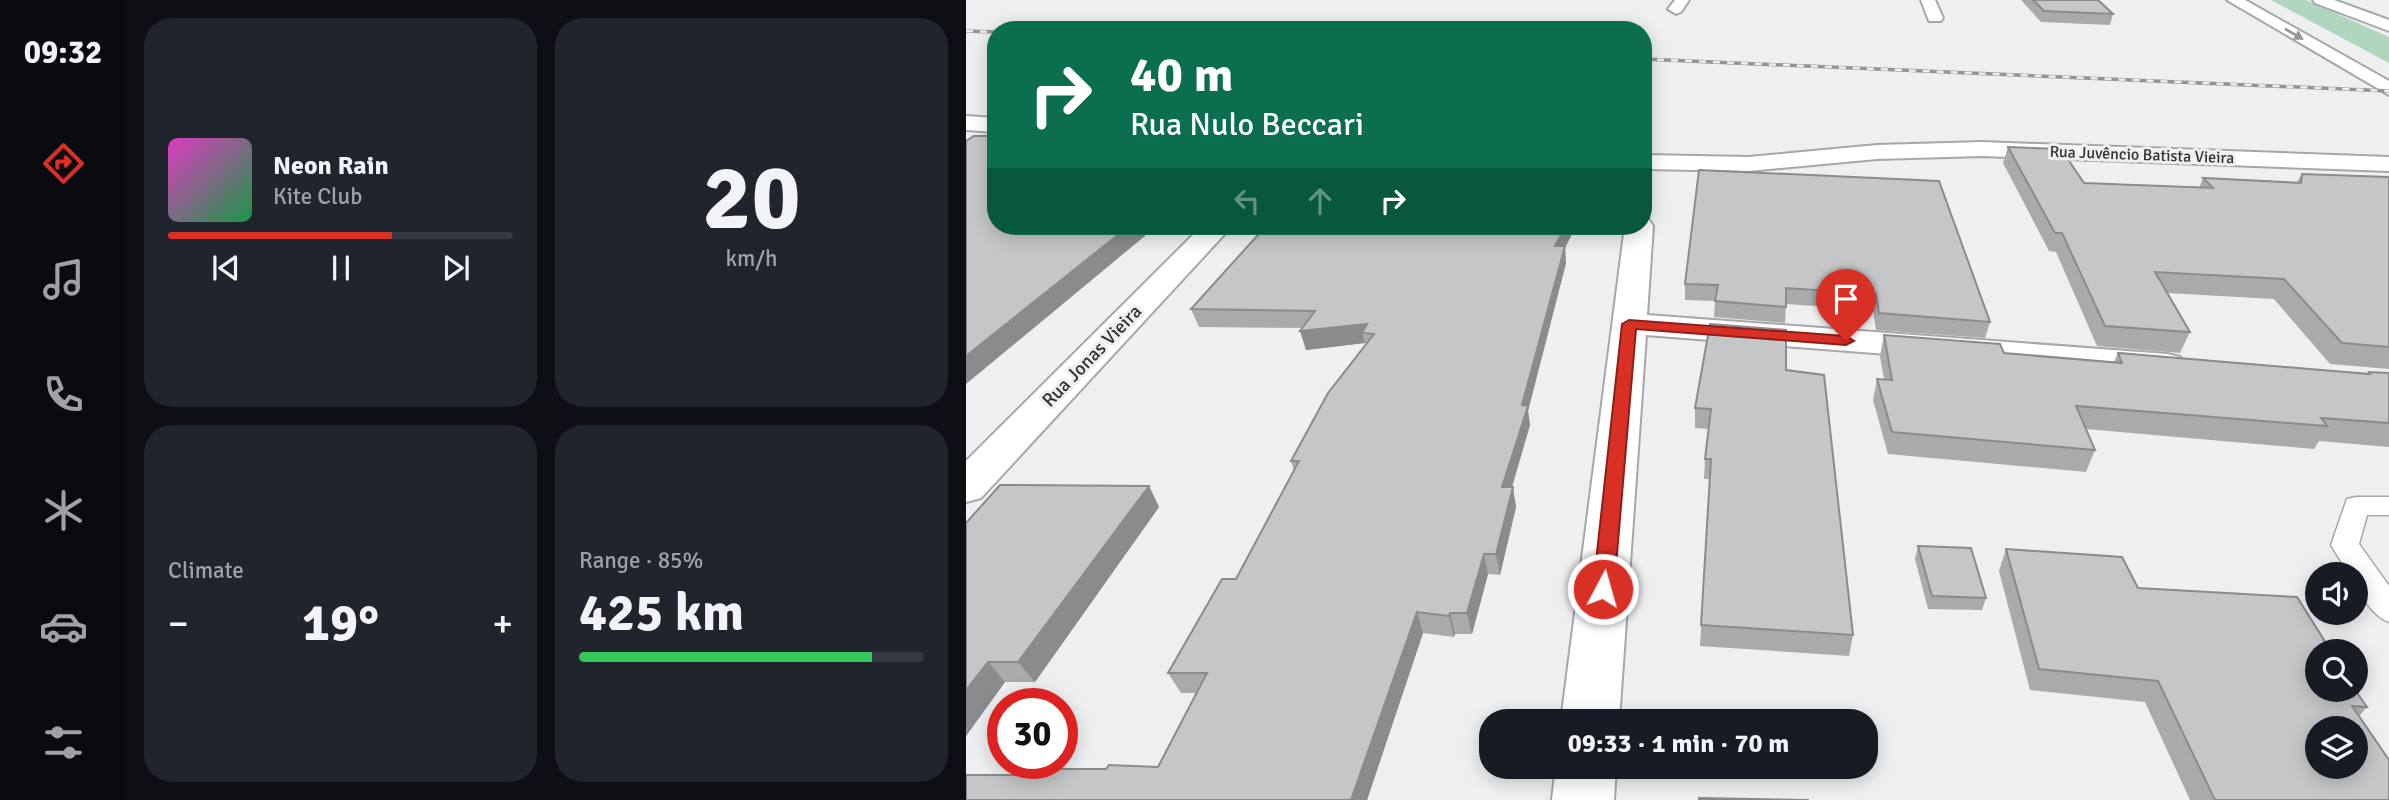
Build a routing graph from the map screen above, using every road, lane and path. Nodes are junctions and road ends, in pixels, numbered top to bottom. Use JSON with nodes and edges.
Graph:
{"nodes":[{"id":1,"x":1928,"y":0,"type":"edge"},
{"id":2,"x":2234,"y":0,"type":"edge"},
{"id":3,"x":2320,"y":0,"type":"edge"},
{"id":4,"x":2344,"y":0,"type":"edge"},
{"id":5,"x":1936,"y":18,"type":"dead end"},
{"id":6,"x":2372,"y":18,"type":"junction"},
{"id":7,"x":2389,"y":26,"type":"edge"},
{"id":8,"x":2389,"y":89,"type":"edge"},
{"id":9,"x":1652,"y":162,"type":"edge"},
{"id":10,"x":2389,"y":164,"type":"edge"},
{"id":11,"x":1209,"y":235,"type":"edge"},
{"id":12,"x":1638,"y":235,"type":"edge"},
{"id":13,"x":1629,"y":324,"type":"junction"},
{"id":14,"x":2196,"y":367,"type":"edge"},
{"id":15,"x":966,"y":487,"type":"edge"},
{"id":16,"x":2389,"y":506,"type":"edge"},
{"id":17,"x":2389,"y":610,"type":"edge"},
{"id":18,"x":1591,"y":709,"type":"edge"},
{"id":19,"x":1585,"y":779,"type":"edge"},
{"id":20,"x":1583,"y":800,"type":"edge"}],
"edges":[{"from":1,"to":5,"type":"main road"},
{"from":2,"to":8,"type":"main road","one_way":true},
{"from":3,"to":6,"type":"main road"},
{"from":4,"to":6,"type":"main road"},
{"from":6,"to":7,"type":"main road"},
{"from":9,"to":10,"type":"main road","name":"Rua Juvêncio Batista Vieira"},
{"from":11,"to":15,"type":"main road","name":"Rua Jonas Vieira"},
{"from":12,"to":13,"type":"main road"},
{"from":13,"to":14,"type":"main road"},
{"from":13,"to":18,"type":"main road"},
{"from":16,"to":17,"type":"lane"},
{"from":19,"to":20,"type":"main road"}]}
